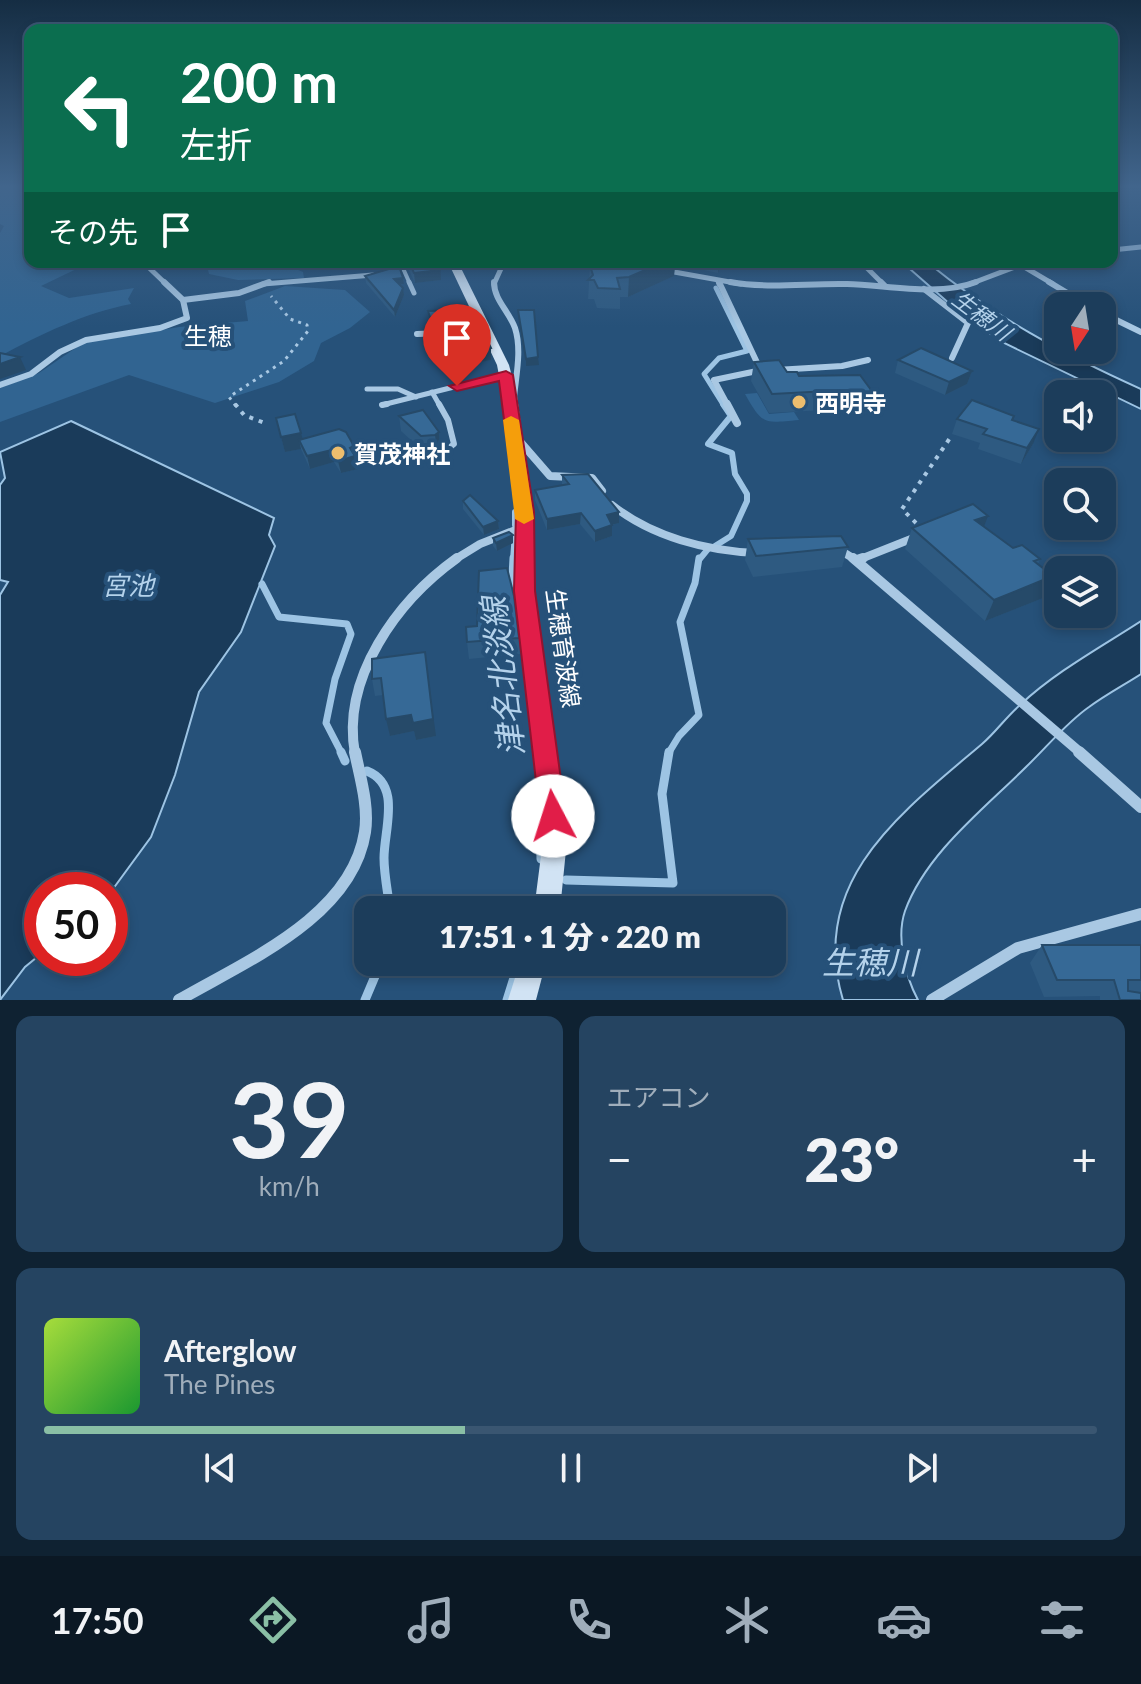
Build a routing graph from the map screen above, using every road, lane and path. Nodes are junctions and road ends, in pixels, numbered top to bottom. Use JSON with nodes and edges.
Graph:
{"nodes":[{"id":1,"x":1141,"y":247,"type":"edge"},
{"id":2,"x":1118,"y":249,"type":"edge"},
{"id":3,"x":149,"y":268,"type":"edge"},
{"id":4,"x":391,"y":268,"type":"edge"},
{"id":5,"x":405,"y":268,"type":"edge"},
{"id":6,"x":455,"y":268,"type":"edge"},
{"id":7,"x":500,"y":268,"type":"edge"},
{"id":8,"x":656,"y":268,"type":"edge"},
{"id":9,"x":867,"y":268,"type":"edge"},
{"id":10,"x":1010,"y":268,"type":"edge"},
{"id":11,"x":1032,"y":268,"type":"edge"},
{"id":12,"x":718,"y":281,"type":"junction"},
{"id":13,"x":885,"y":286,"type":"junction"},
{"id":14,"x":926,"y":288,"type":"junction"},
{"id":15,"x":246,"y":291,"type":"junction"},
{"id":16,"x":1068,"y":292,"type":"edge"},
{"id":17,"x":414,"y":293,"type":"dead end"},
{"id":18,"x":183,"y":300,"type":"junction"},
{"id":19,"x":1116,"y":320,"type":"edge"},
{"id":20,"x":454,"y":331,"type":"edge"},
{"id":21,"x":1141,"y":332,"type":"edge"},
{"id":22,"x":417,"y":334,"type":"dead end"},
{"id":23,"x":952,"y":358,"type":"edge"},
{"id":24,"x":868,"y":360,"type":"dead end"},
{"id":25,"x":761,"y":371,"type":"junction"},
{"id":26,"x":506,"y":374,"type":"junction"},
{"id":27,"x":0,"y":385,"type":"edge"},
{"id":28,"x":367,"y":389,"type":"dead end"},
{"id":29,"x":432,"y":392,"type":"junction"},
{"id":30,"x":416,"y":397,"type":"junction"},
{"id":31,"x":382,"y":405,"type":"dead end"},
{"id":32,"x":511,"y":406,"type":"junction"},
{"id":33,"x":737,"y":423,"type":"dead end"},
{"id":34,"x":267,"y":424,"type":"dead end"},
{"id":35,"x":514,"y":435,"type":"junction"},
{"id":36,"x":950,"y":438,"type":"dead end"},
{"id":37,"x":414,"y":450,"type":"dead end"},
{"id":38,"x":523,"y":527,"type":"junction"},
{"id":39,"x":926,"y":533,"type":"joint"},
{"id":40,"x":825,"y":547,"type":"edge"},
{"id":41,"x":772,"y":553,"type":"edge"},
{"id":42,"x":857,"y":560,"type":"junction"},
{"id":43,"x":1141,"y":807,"type":"edge"},
{"id":44,"x":549,"y":896,"type":"edge"},
{"id":45,"x":1141,"y":914,"type":"edge"},
{"id":46,"x":529,"y":976,"type":"edge"},
{"id":47,"x":179,"y":1000,"type":"edge"},
{"id":48,"x":522,"y":1000,"type":"edge"},
{"id":49,"x":932,"y":1000,"type":"edge"}],
"edges":[{"from":1,"to":2,"type":"street"},
{"from":3,"to":18,"type":"street"},
{"from":4,"to":15,"type":"street"},
{"from":5,"to":17,"type":"lane"},
{"from":6,"to":26,"type":"main road","name":"生穂育波線"},
{"from":7,"to":32,"type":"street"},
{"from":8,"to":12,"type":"street"},
{"from":9,"to":13,"type":"street"},
{"from":10,"to":14,"type":"street"},
{"from":11,"to":16,"type":"street"},
{"from":12,"to":13,"type":"street"},
{"from":12,"to":25,"type":"street"},
{"from":13,"to":14,"type":"street"},
{"from":14,"to":23,"type":"street"},
{"from":15,"to":18,"type":"street"},
{"from":15,"to":34,"type":"path"},
{"from":18,"to":27,"type":"street"},
{"from":19,"to":21,"type":"street"},
{"from":20,"to":22,"type":"street"},
{"from":24,"to":25,"type":"street"},
{"from":25,"to":33,"type":"street"},
{"from":26,"to":29,"type":"lane"},
{"from":26,"to":32,"type":"main road","name":"生穂育波線"},
{"from":28,"to":30,"type":"lane"},
{"from":29,"to":30,"type":"lane"},
{"from":29,"to":37,"type":"lane"},
{"from":30,"to":31,"type":"lane"},
{"from":32,"to":35,"type":"main road","name":"生穂育波線"},
{"from":35,"to":38,"type":"main road","name":"生穂育波線"},
{"from":35,"to":41,"type":"street"},
{"from":36,"to":39,"type":"path"},
{"from":38,"to":44,"type":"main road","name":"生穂育波線"},
{"from":38,"to":47,"type":"street"},
{"from":39,"to":42,"type":"street"},
{"from":40,"to":42,"type":"street"},
{"from":42,"to":43,"type":"street"},
{"from":45,"to":49,"type":"street"},
{"from":46,"to":48,"type":"main road"}]}
